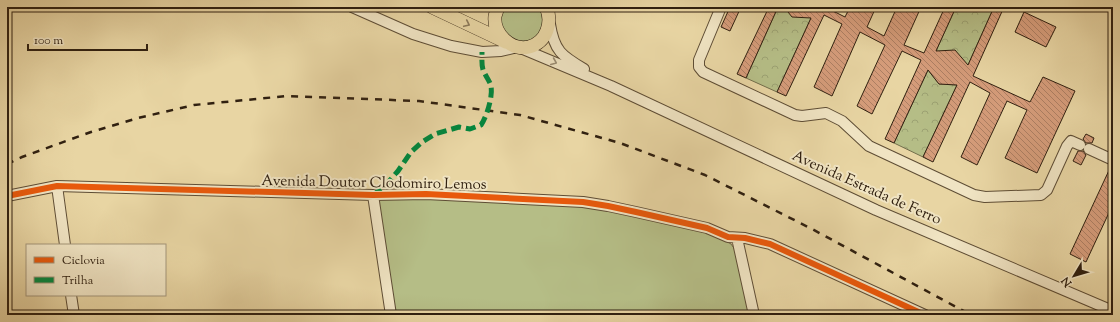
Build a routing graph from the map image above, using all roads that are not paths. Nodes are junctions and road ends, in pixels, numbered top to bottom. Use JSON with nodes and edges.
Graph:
{"nodes":[{"id":1,"x":352,"y":7,"type":"edge"},
{"id":2,"x":432,"y":7,"type":"edge"},
{"id":3,"x":498,"y":7,"type":"edge"},
{"id":4,"x":721,"y":7,"type":"edge"},
{"id":5,"x":549,"y":13,"type":"edge"},
{"id":6,"x":509,"y":47,"type":"junction"},
{"id":7,"x":611,"y":86,"type":"junction"},
{"id":8,"x":1113,"y":160,"type":"edge"},
{"id":9,"x":57,"y":186,"type":"junction"},
{"id":10,"x":373,"y":195,"type":"junction"},
{"id":11,"x":7,"y":196,"type":"edge"},
{"id":12,"x":738,"y":238,"type":"junction"},
{"id":13,"x":65,"y":244,"type":"edge"},
{"id":14,"x":71,"y":296,"type":"edge"},
{"id":15,"x":1113,"y":311,"type":"edge"},
{"id":16,"x":74,"y":315,"type":"edge"},
{"id":17,"x":391,"y":315,"type":"edge"},
{"id":18,"x":754,"y":315,"type":"edge"},
{"id":19,"x":925,"y":315,"type":"edge"}],
"edges":[{"from":1,"to":6,"type":"street"},
{"from":2,"to":6,"type":"main road","name":"Avenida Estrada de Ferro","one_way":true},
{"from":3,"to":6,"type":"main road"},
{"from":4,"to":8,"type":"street"},
{"from":5,"to":6,"type":"main road","name":"Avenida Estrada de Ferro"},
{"from":5,"to":7,"type":"street","name":"Avenida Estrada de Ferro"},
{"from":6,"to":7,"type":"street","name":"Avenida Estrada de Ferro","one_way":true},
{"from":7,"to":15,"type":"street","name":"Avenida Estrada de Ferro"},
{"from":9,"to":10,"type":"street","name":"Avenida Doutor Clodomiro Lemos"},
{"from":9,"to":11,"type":"street","name":"Avenida Doutor Clodomiro Lemos"},
{"from":9,"to":13,"type":"street"},
{"from":10,"to":12,"type":"street","name":"Avenida Doutor Clodomiro Lemos"},
{"from":10,"to":17,"type":"street"},
{"from":12,"to":18,"type":"street"},
{"from":12,"to":19,"type":"street","name":"Avenida Doutor Clodomiro Lemos"},
{"from":14,"to":16,"type":"street"}]}
